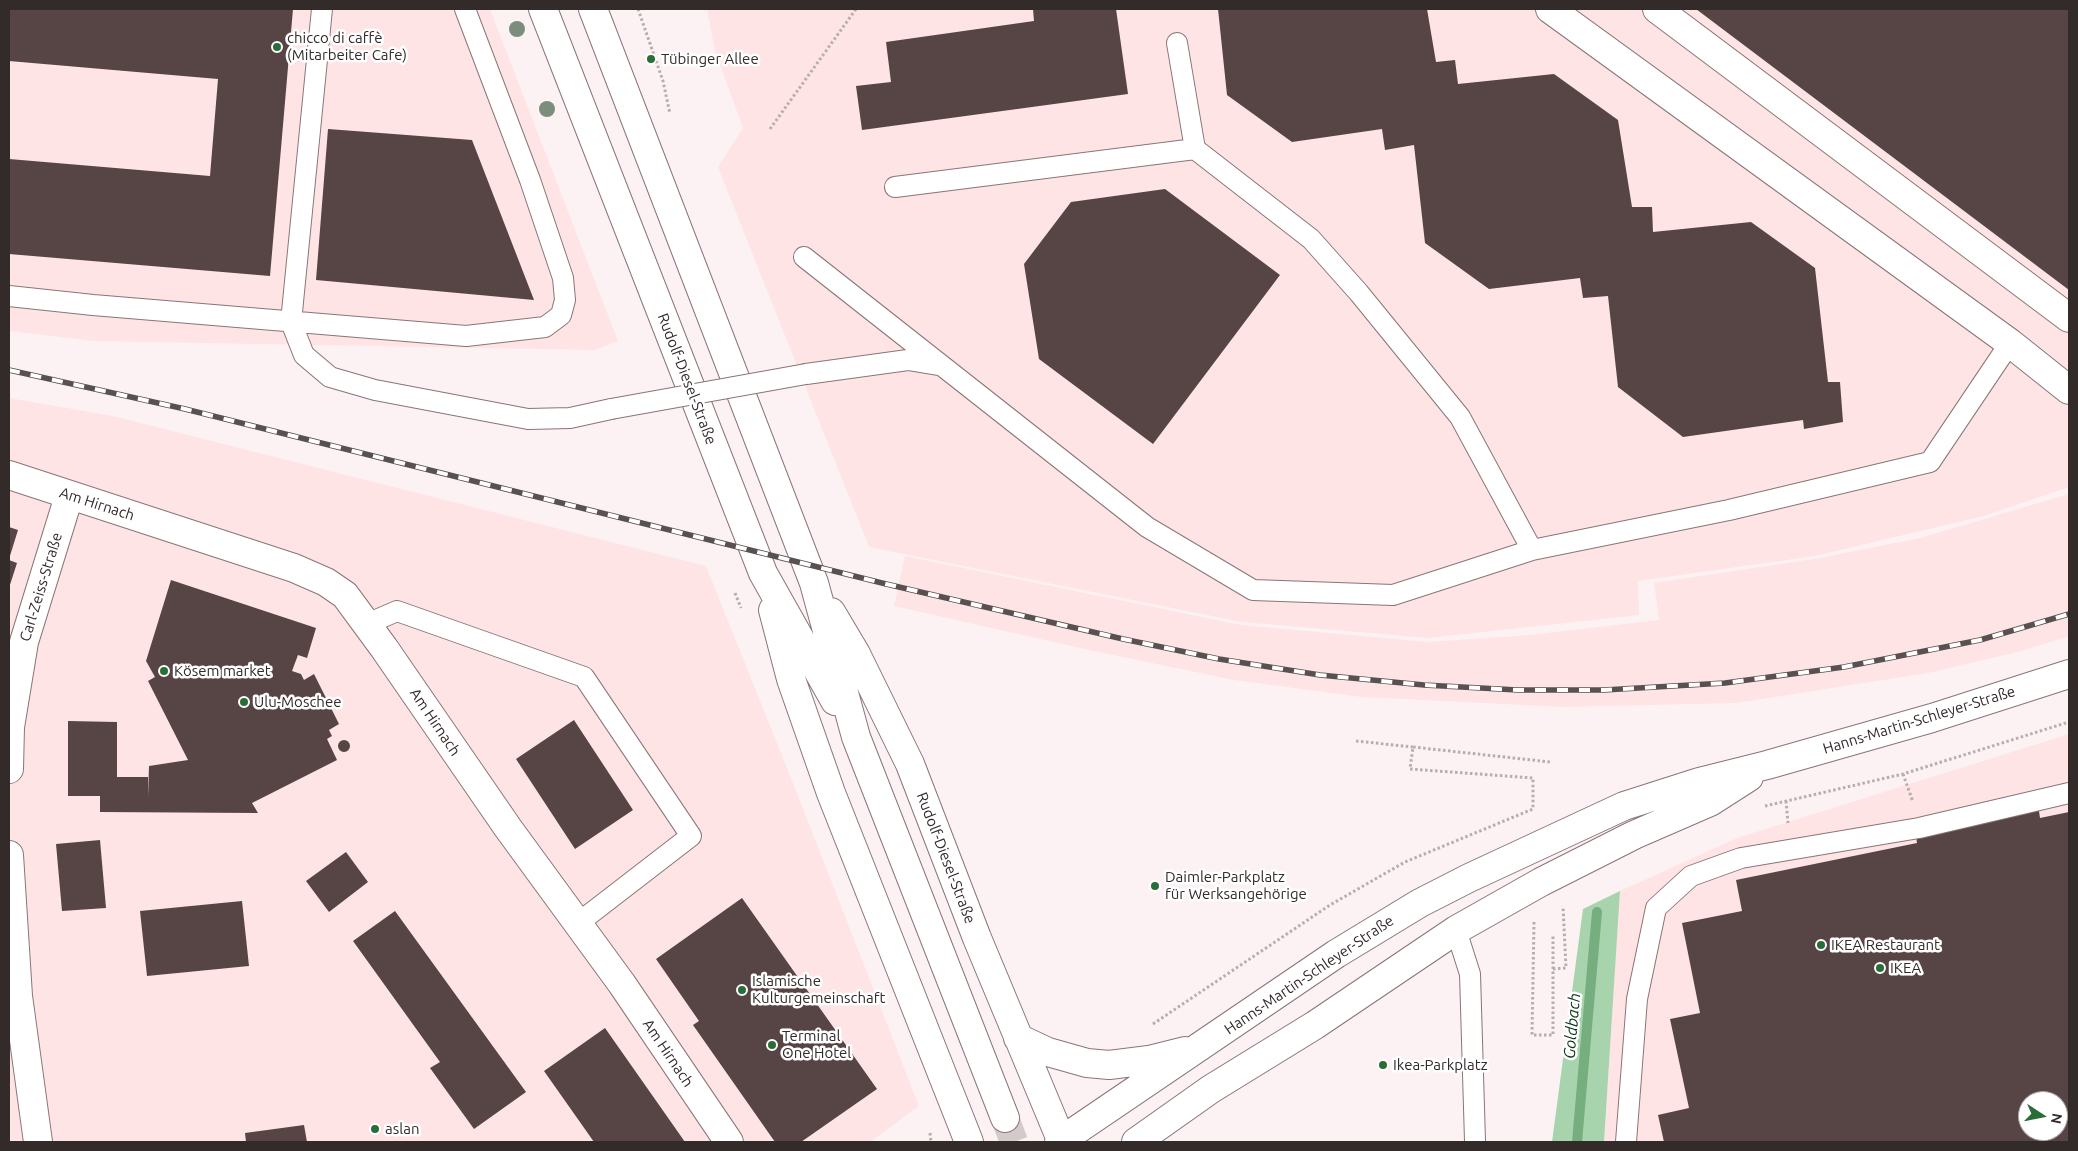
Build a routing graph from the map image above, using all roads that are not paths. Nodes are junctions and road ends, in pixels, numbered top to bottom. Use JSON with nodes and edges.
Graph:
{"nodes":[{"id":1,"x":322,"y":9,"type":"edge"},
{"id":2,"x":465,"y":9,"type":"edge"},
{"id":3,"x":543,"y":9,"type":"edge"},
{"id":4,"x":1550,"y":9,"type":"edge"},
{"id":5,"x":1657,"y":9,"type":"edge"},
{"id":6,"x":597,"y":14,"type":"edge"},
{"id":7,"x":1177,"y":43,"type":"dead end"},
{"id":8,"x":1195,"y":149,"type":"junction"},
{"id":9,"x":894,"y":187,"type":"dead end"},
{"id":10,"x":804,"y":257,"type":"dead end"},
{"id":11,"x":9,"y":296,"type":"edge"},
{"id":12,"x":2069,"y":318,"type":"edge"},
{"id":13,"x":292,"y":322,"type":"junction"},
{"id":14,"x":2010,"y":343,"type":"junction"},
{"id":15,"x":940,"y":365,"type":"junction"},
{"id":16,"x":2069,"y":390,"type":"edge"},
{"id":17,"x":9,"y":475,"type":"edge"},
{"id":18,"x":69,"y":496,"type":"junction"},
{"id":19,"x":1532,"y":550,"type":"junction"},
{"id":20,"x":763,"y":573,"type":"junction"},
{"id":21,"x":814,"y":582,"type":"junction"},
{"id":22,"x":367,"y":624,"type":"junction"},
{"id":23,"x":2069,"y":674,"type":"edge"},
{"id":24,"x":856,"y":737,"type":"junction"},
{"id":25,"x":1767,"y":765,"type":"junction"},
{"id":26,"x":9,"y":769,"type":"edge"},
{"id":27,"x":2069,"y":793,"type":"edge"},
{"id":28,"x":9,"y":856,"type":"edge"},
{"id":29,"x":577,"y":924,"type":"junction"},
{"id":30,"x":1456,"y":930,"type":"junction"},
{"id":31,"x":13,"y":996,"type":"edge"},
{"id":32,"x":1018,"y":1038,"type":"junction"},
{"id":33,"x":1201,"y":1047,"type":"junction"},
{"id":34,"x":1005,"y":1118,"type":"tunnel mouth"},
{"id":35,"x":1475,"y":1141,"type":"edge"},
{"id":36,"x":38,"y":1142,"type":"edge"},
{"id":37,"x":729,"y":1142,"type":"edge"},
{"id":38,"x":969,"y":1142,"type":"edge"},
{"id":39,"x":1061,"y":1142,"type":"edge"},
{"id":40,"x":1136,"y":1142,"type":"edge"},
{"id":41,"x":1626,"y":1142,"type":"edge"}],
"edges":[{"from":1,"to":13,"type":"lane"},
{"from":2,"to":13,"type":"lane"},
{"from":3,"to":20,"type":"main road","name":"Rudolf-Diesel-Straße"},
{"from":4,"to":14,"type":"main road"},
{"from":5,"to":12,"type":"main road"},
{"from":6,"to":21,"type":"main road","name":"Rudolf-Diesel-Straße"},
{"from":7,"to":8,"type":"lane"},
{"from":8,"to":9,"type":"lane"},
{"from":8,"to":19,"type":"lane"},
{"from":10,"to":15,"type":"lane"},
{"from":11,"to":13,"type":"lane"},
{"from":13,"to":15,"type":"lane","bridge":true},
{"from":14,"to":16,"type":"main road"},
{"from":14,"to":19,"type":"lane"},
{"from":15,"to":19,"type":"lane"},
{"from":17,"to":18,"type":"main road","name":"Am Hirnach"},
{"from":18,"to":22,"type":"main road","name":"Am Hirnach"},
{"from":18,"to":26,"type":"main road","name":"Carl-Zeiss-Straße"},
{"from":20,"to":24,"type":"main road","name":"Rudolf-Diesel-Straße"},
{"from":20,"to":38,"type":"main road"},
{"from":21,"to":24,"type":"main road","name":"Rudolf-Diesel-Straße"},
{"from":21,"to":32,"type":"main road","name":"Rudolf-Diesel-Straße"},
{"from":22,"to":29,"type":"main road","name":"Am Hirnach"},
{"from":22,"to":29,"type":"lane"},
{"from":23,"to":25,"type":"main road","name":"Hanns-Martin-Schleyer-Straße"},
{"from":24,"to":34,"type":"main road","name":"Rudolf-Diesel-Straße"},
{"from":25,"to":30,"type":"main road","name":"Hanns-Martin-Schleyer-Straße"},
{"from":25,"to":33,"type":"main road","name":"Hanns-Martin-Schleyer-Straße"},
{"from":27,"to":41,"type":"lane"},
{"from":28,"to":31,"type":"main road"},
{"from":29,"to":37,"type":"main road","name":"Am Hirnach"},
{"from":30,"to":35,"type":"lane"},
{"from":30,"to":40,"type":"main road","name":"Hanns-Martin-Schleyer-Straße"},
{"from":31,"to":36,"type":"main road"},
{"from":32,"to":33,"type":"main road"},
{"from":32,"to":39,"type":"main road","name":"Rudolf-Diesel-Straße"},
{"from":33,"to":39,"type":"main road","name":"Hanns-Martin-Schleyer-Straße"}]}
